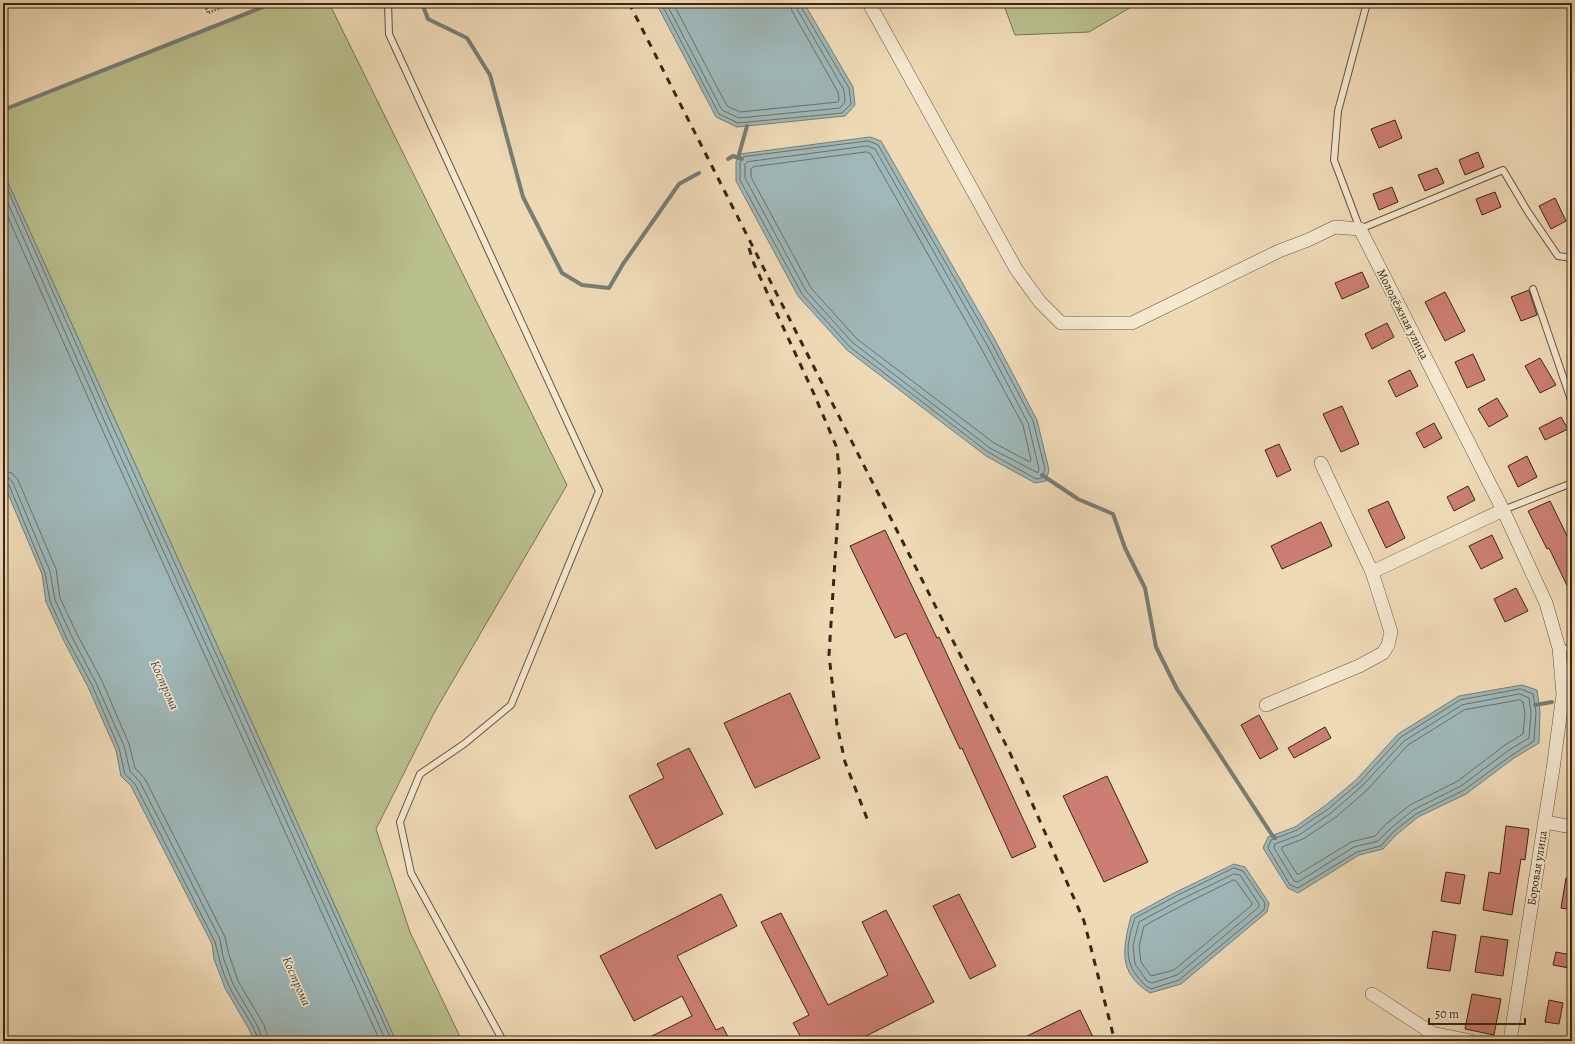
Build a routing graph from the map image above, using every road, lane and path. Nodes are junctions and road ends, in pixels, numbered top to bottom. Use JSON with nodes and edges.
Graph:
{"nodes":[{"id":1,"x":204,"y":3,"type":"edge"},
{"id":2,"x":232,"y":3,"type":"edge"},
{"id":3,"x":388,"y":3,"type":"edge"},
{"id":4,"x":869,"y":3,"type":"edge"},
{"id":5,"x":1367,"y":3,"type":"edge"},
{"id":6,"x":1360,"y":229,"type":"junction"},
{"id":7,"x":1572,"y":258,"type":"edge"},
{"id":8,"x":1533,"y":289,"type":"dead end"},
{"id":9,"x":1572,"y":403,"type":"edge"},
{"id":10,"x":1321,"y":462,"type":"dead end"},
{"id":11,"x":1572,"y":483,"type":"edge"},
{"id":12,"x":1503,"y":510,"type":"junction"},
{"id":13,"x":1372,"y":572,"type":"junction"},
{"id":14,"x":1566,"y":649,"type":"edge"},
{"id":15,"x":1563,"y":694,"type":"joint"},
{"id":16,"x":1266,"y":705,"type":"dead end"},
{"id":17,"x":1545,"y":822,"type":"junction"},
{"id":18,"x":1572,"y":827,"type":"edge"},
{"id":19,"x":1372,"y":994,"type":"dead end"},
{"id":20,"x":503,"y":1041,"type":"edge"},
{"id":21,"x":1471,"y":1041,"type":"edge"},
{"id":22,"x":1510,"y":1041,"type":"edge"}],
"edges":[{"from":1,"to":2,"type":"path"},
{"from":3,"to":20,"type":"lane"},
{"from":4,"to":6,"type":"street"},
{"from":5,"to":6,"type":"lane"},
{"from":6,"to":7,"type":"lane"},
{"from":6,"to":12,"type":"street","name":"Молодёжная улица"},
{"from":8,"to":9,"type":"lane"},
{"from":10,"to":13,"type":"street"},
{"from":11,"to":12,"type":"lane"},
{"from":12,"to":13,"type":"street"},
{"from":12,"to":14,"type":"street","name":"Молодёжная улица"},
{"from":13,"to":16,"type":"street"},
{"from":14,"to":15,"type":"street","name":"Молодёжная улица"},
{"from":15,"to":17,"type":"street","name":"Боровая улица"},
{"from":17,"to":18,"type":"street"},
{"from":17,"to":22,"type":"street","name":"Боровая улица"},
{"from":19,"to":21,"type":"street"}]}
